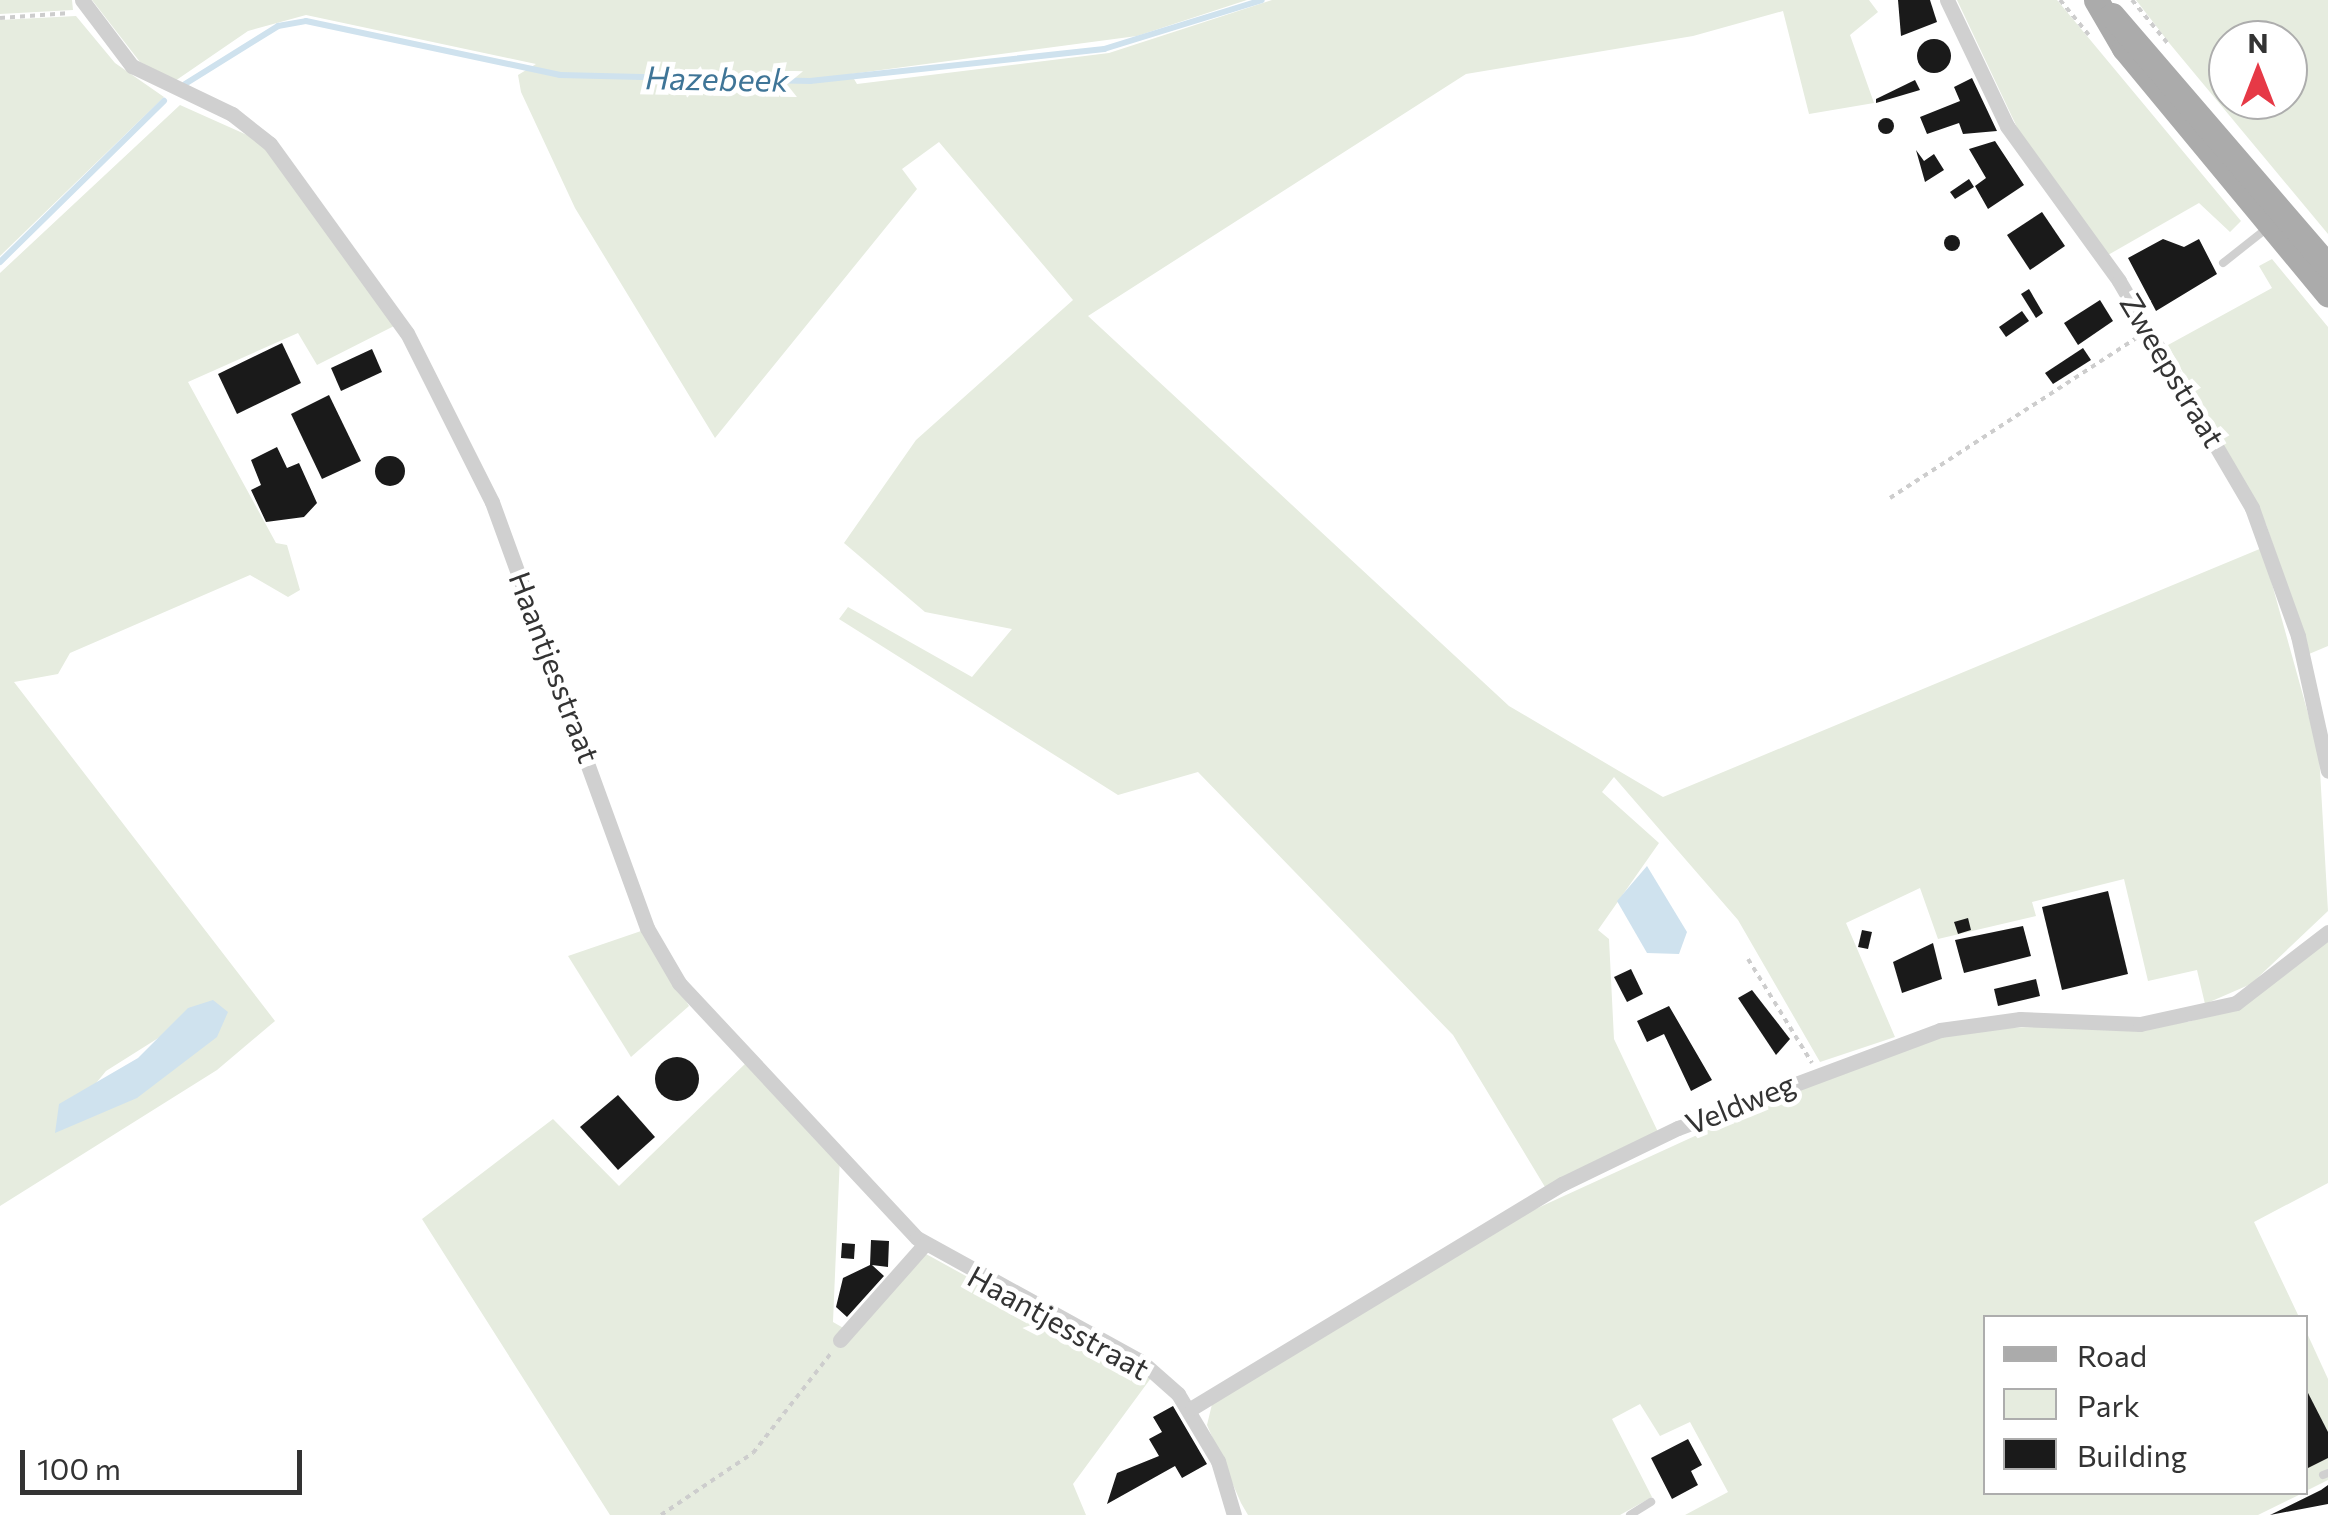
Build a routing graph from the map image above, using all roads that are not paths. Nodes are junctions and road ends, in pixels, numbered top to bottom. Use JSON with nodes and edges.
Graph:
{"nodes":[{"id":1,"x":1948,"y":0,"type":"edge"},
{"id":2,"x":2098,"y":3,"type":"edge"},
{"id":3,"x":84,"y":6,"type":"edge"},
{"id":4,"x":2278,"y":220,"type":"junction"},
{"id":5,"x":2223,"y":263,"type":"dead end"},
{"id":6,"x":2328,"y":266,"type":"edge"},
{"id":7,"x":2328,"y":294,"type":"edge"},
{"id":8,"x":2326,"y":747,"type":"edge"},
{"id":9,"x":2328,"y":771,"type":"edge"},
{"id":10,"x":2328,"y":932,"type":"edge"},
{"id":11,"x":925,"y":1244,"type":"junction"},
{"id":12,"x":840,"y":1340,"type":"road end"},
{"id":13,"x":1192,"y":1408,"type":"junction"},
{"id":14,"x":1652,"y":1502,"type":"dead end"},
{"id":15,"x":1234,"y":1515,"type":"edge"},
{"id":16,"x":1630,"y":1515,"type":"edge"}],
"edges":[{"from":1,"to":8,"type":"street","name":"Zweepstraat"},
{"from":2,"to":4,"type":"main road"},
{"from":3,"to":11,"type":"street","name":"Haantjesstraat"},
{"from":4,"to":5,"type":"lane"},
{"from":4,"to":6,"type":"main road"},
{"from":4,"to":7,"type":"main road"},
{"from":8,"to":9,"type":"street","name":"Zweepstraat"},
{"from":10,"to":13,"type":"street","name":"Veldweg"},
{"from":11,"to":12,"type":"street"},
{"from":11,"to":13,"type":"street","name":"Haantjesstraat"},
{"from":13,"to":15,"type":"street","name":"Haantjesstraat"},
{"from":14,"to":16,"type":"lane"}]}
